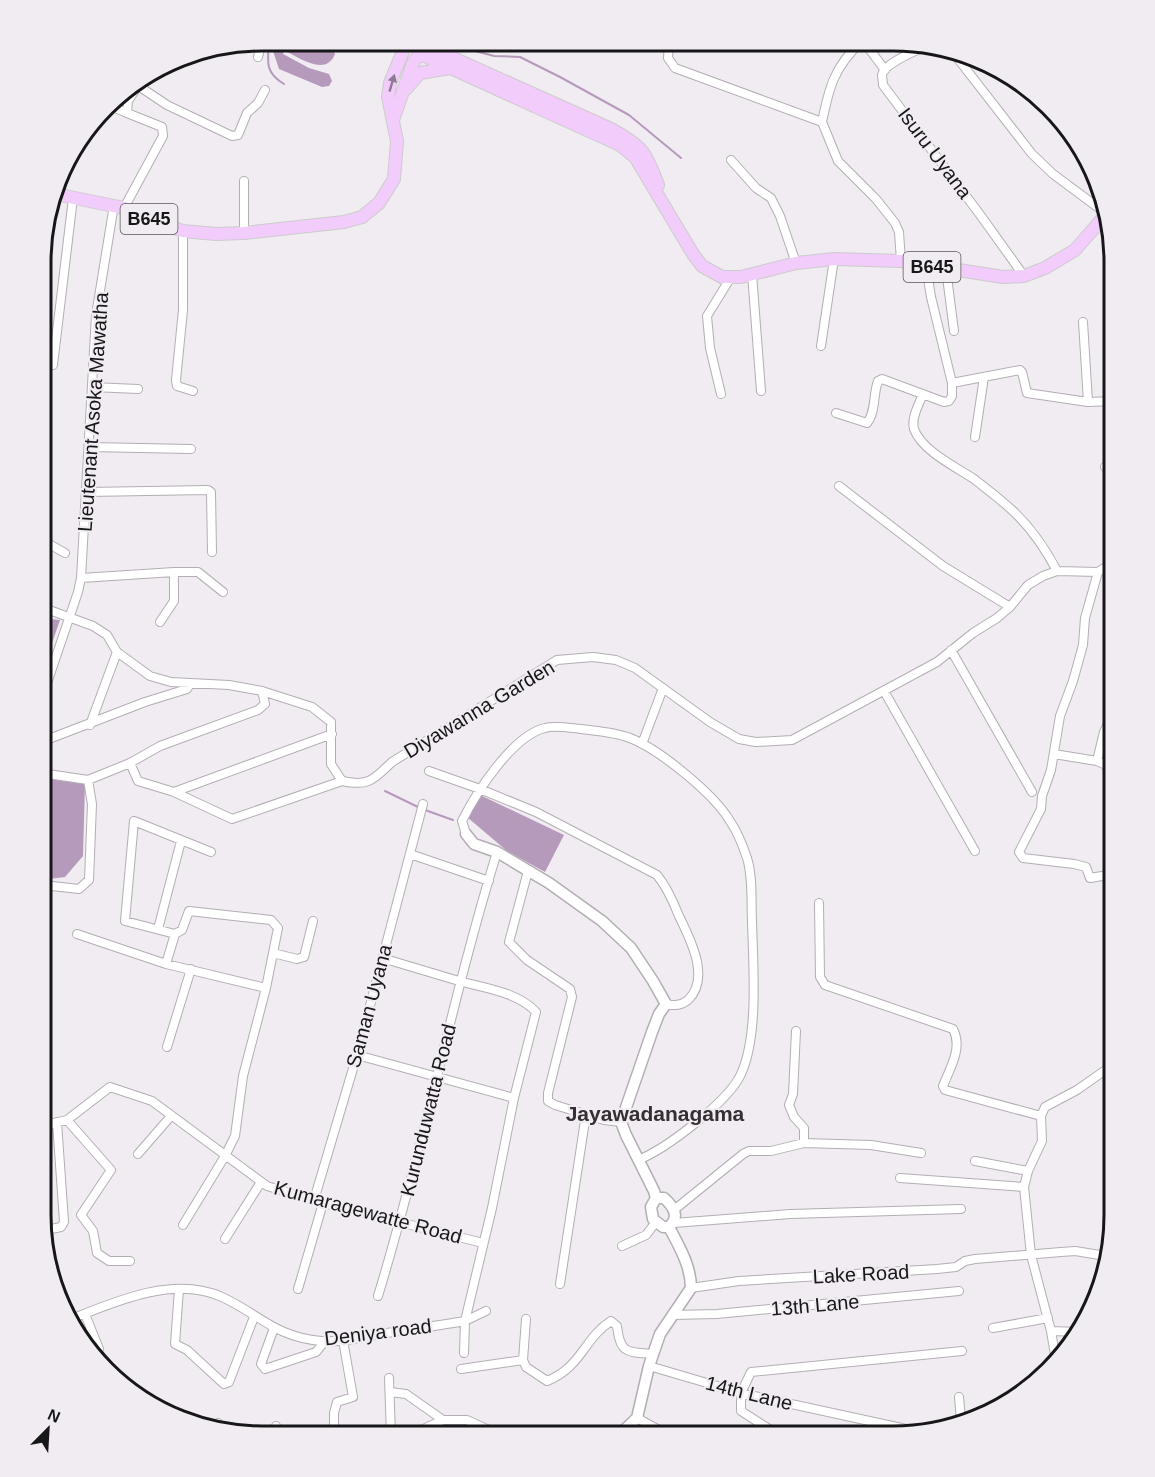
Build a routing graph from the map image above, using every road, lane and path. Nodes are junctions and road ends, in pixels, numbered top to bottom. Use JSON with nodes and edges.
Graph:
{"nodes":[{"id":1,"x":259,"y":51,"type":"edge"},
{"id":2,"x":401,"y":51,"type":"edge"},
{"id":3,"x":420,"y":51,"type":"edge"},
{"id":4,"x":424,"y":51,"type":"edge"},
{"id":5,"x":426,"y":51,"type":"edge"},
{"id":6,"x":668,"y":51,"type":"edge"},
{"id":7,"x":851,"y":51,"type":"edge"},
{"id":8,"x":869,"y":51,"type":"edge"},
{"id":9,"x":914,"y":52,"type":"edge"},
{"id":10,"x":258,"y":57,"type":"dead end"},
{"id":11,"x":961,"y":62,"type":"edge"},
{"id":12,"x":451,"y":68,"type":"junction"},
{"id":13,"x":885,"y":70,"type":"junction"},
{"id":14,"x":144,"y":87,"type":"edge"},
{"id":15,"x":265,"y":90,"type":"dead end"},
{"id":16,"x":402,"y":93,"type":"junction"},
{"id":17,"x":130,"y":97,"type":"edge"},
{"id":18,"x":117,"y":109,"type":"edge"},
{"id":19,"x":127,"y":113,"type":"junction"},
{"id":20,"x":394,"y":117,"type":"junction"},
{"id":21,"x":822,"y":122,"type":"junction"},
{"id":22,"x":731,"y":160,"type":"dead end"},
{"id":23,"x":244,"y":181,"type":"dead end"},
{"id":24,"x":62,"y":195,"type":"edge"},
{"id":25,"x":74,"y":198,"type":"junction"},
{"id":26,"x":1097,"y":205,"type":"edge"},
{"id":27,"x":119,"y":207,"type":"junction"},
{"id":28,"x":667,"y":209,"type":"junction"},
{"id":29,"x":1100,"y":221,"type":"edge"},
{"id":30,"x":183,"y":231,"type":"junction"},
{"id":31,"x":244,"y":233,"type":"junction"},
{"id":32,"x":834,"y":259,"type":"junction"},
{"id":33,"x":901,"y":261,"type":"junction"},
{"id":34,"x":796,"y":263,"type":"junction"},
{"id":35,"x":926,"y":266,"type":"junction"},
{"id":36,"x":946,"y":269,"type":"junction"},
{"id":37,"x":752,"y":274,"type":"junction"},
{"id":38,"x":1024,"y":276,"type":"junction"},
{"id":39,"x":731,"y":277,"type":"junction"},
{"id":40,"x":1083,"y":322,"type":"dead end"},
{"id":41,"x":954,"y":331,"type":"dead end"},
{"id":42,"x":821,"y":346,"type":"dead end"},
{"id":43,"x":53,"y":365,"type":"dead end"},
{"id":44,"x":984,"y":376,"type":"junction"},
{"id":45,"x":952,"y":382,"type":"junction"},
{"id":46,"x":92,"y":387,"type":"junction"},
{"id":47,"x":138,"y":389,"type":"dead end"},
{"id":48,"x":193,"y":391,"type":"dead end"},
{"id":49,"x":761,"y":391,"type":"dead end"},
{"id":50,"x":721,"y":394,"type":"dead end"},
{"id":51,"x":923,"y":394,"type":"junction"},
{"id":52,"x":1104,"y":401,"type":"edge"},
{"id":53,"x":1088,"y":402,"type":"junction"},
{"id":54,"x":836,"y":413,"type":"dead end"},
{"id":55,"x":975,"y":437,"type":"dead end"},
{"id":56,"x":89,"y":447,"type":"junction"},
{"id":57,"x":191,"y":449,"type":"dead end"},
{"id":58,"x":839,"y":486,"type":"dead end"},
{"id":59,"x":87,"y":492,"type":"junction"},
{"id":60,"x":51,"y":545,"type":"edge"},
{"id":61,"x":212,"y":552,"type":"dead end"},
{"id":62,"x":65,"y":553,"type":"dead end"},
{"id":63,"x":1104,"y":568,"type":"edge"},
{"id":64,"x":1057,"y":571,"type":"junction"},
{"id":65,"x":174,"y":572,"type":"junction"},
{"id":66,"x":1098,"y":572,"type":"junction"},
{"id":67,"x":81,"y":578,"type":"junction"},
{"id":68,"x":223,"y":592,"type":"dead end"},
{"id":69,"x":1010,"y":607,"type":"junction"},
{"id":70,"x":51,"y":611,"type":"edge"},
{"id":71,"x":69,"y":617,"type":"junction"},
{"id":72,"x":160,"y":622,"type":"dead end"},
{"id":73,"x":951,"y":650,"type":"junction"},
{"id":74,"x":117,"y":652,"type":"junction"},
{"id":75,"x":51,"y":671,"type":"edge"},
{"id":76,"x":190,"y":684,"type":"junction"},
{"id":77,"x":663,"y":688,"type":"junction"},
{"id":78,"x":262,"y":691,"type":"junction"},
{"id":79,"x":884,"y":691,"type":"junction"},
{"id":80,"x":90,"y":725,"type":"junction"},
{"id":81,"x":1104,"y":732,"type":"edge"},
{"id":82,"x":332,"y":734,"type":"junction"},
{"id":83,"x":51,"y":739,"type":"edge"},
{"id":84,"x":642,"y":744,"type":"junction"},
{"id":85,"x":1054,"y":754,"type":"junction"},
{"id":86,"x":1097,"y":761,"type":"junction"},
{"id":87,"x":130,"y":763,"type":"junction"},
{"id":88,"x":1104,"y":764,"type":"edge"},
{"id":89,"x":429,"y":771,"type":"dead end"},
{"id":90,"x":51,"y":776,"type":"edge"},
{"id":91,"x":88,"y":780,"type":"junction"},
{"id":92,"x":342,"y":781,"type":"junction"},
{"id":93,"x":480,"y":789,"type":"junction"},
{"id":94,"x":174,"y":792,"type":"junction"},
{"id":95,"x":1032,"y":792,"type":"dead end"},
{"id":96,"x":422,"y":807,"type":"dead end"},
{"id":97,"x":466,"y":834,"type":"joint"},
{"id":98,"x":181,"y":841,"type":"junction"},
{"id":99,"x":975,"y":851,"type":"dead end"},
{"id":100,"x":211,"y":852,"type":"dead end"},
{"id":101,"x":497,"y":852,"type":"junction"},
{"id":102,"x":410,"y":854,"type":"junction"},
{"id":103,"x":528,"y":871,"type":"junction"},
{"id":104,"x":1104,"y":876,"type":"edge"},
{"id":105,"x":489,"y":880,"type":"junction"},
{"id":106,"x":51,"y":886,"type":"edge"},
{"id":107,"x":819,"y":903,"type":"dead end"},
{"id":108,"x":313,"y":921,"type":"dead end"},
{"id":109,"x":158,"y":929,"type":"junction"},
{"id":110,"x":77,"y":934,"type":"dead end"},
{"id":111,"x":175,"y":934,"type":"junction"},
{"id":112,"x":273,"y":953,"type":"junction"},
{"id":113,"x":382,"y":958,"type":"junction"},
{"id":114,"x":166,"y":964,"type":"junction"},
{"id":115,"x":191,"y":969,"type":"junction"},
{"id":116,"x":460,"y":981,"type":"junction"},
{"id":117,"x":266,"y":988,"type":"junction"},
{"id":118,"x":666,"y":1004,"type":"junction"},
{"id":119,"x":796,"y":1031,"type":"dead end"},
{"id":120,"x":167,"y":1047,"type":"dead end"},
{"id":121,"x":357,"y":1056,"type":"junction"},
{"id":122,"x":1104,"y":1071,"type":"edge"},
{"id":123,"x":436,"y":1077,"type":"junction"},
{"id":124,"x":514,"y":1098,"type":"junction"},
{"id":125,"x":586,"y":1114,"type":"junction"},
{"id":126,"x":171,"y":1116,"type":"junction"},
{"id":127,"x":1041,"y":1116,"type":"junction"},
{"id":128,"x":67,"y":1120,"type":"junction"},
{"id":129,"x":57,"y":1122,"type":"junction"},
{"id":130,"x":621,"y":1122,"type":"junction"},
{"id":131,"x":51,"y":1124,"type":"edge"},
{"id":132,"x":804,"y":1143,"type":"junction"},
{"id":133,"x":921,"y":1154,"type":"dead end"},
{"id":134,"x":138,"y":1155,"type":"dead end"},
{"id":135,"x":225,"y":1156,"type":"junction"},
{"id":136,"x":638,"y":1160,"type":"junction"},
{"id":137,"x":975,"y":1161,"type":"dead end"},
{"id":138,"x":1028,"y":1171,"type":"junction"},
{"id":139,"x":900,"y":1178,"type":"dead end"},
{"id":140,"x":261,"y":1182,"type":"junction"},
{"id":141,"x":1024,"y":1187,"type":"junction"},
{"id":142,"x":656,"y":1198,"type":"junction"},
{"id":143,"x":314,"y":1200,"type":"junction"},
{"id":144,"x":323,"y":1203,"type":"junction"},
{"id":145,"x":961,"y":1209,"type":"dead end"},
{"id":146,"x":674,"y":1210,"type":"junction"},
{"id":147,"x":400,"y":1222,"type":"junction"},
{"id":148,"x":656,"y":1222,"type":"junction"},
{"id":149,"x":183,"y":1225,"type":"dead end"},
{"id":150,"x":672,"y":1225,"type":"junction"},
{"id":151,"x":51,"y":1229,"type":"edge"},
{"id":152,"x":225,"y":1239,"type":"dead end"},
{"id":153,"x":483,"y":1243,"type":"junction"},
{"id":154,"x":622,"y":1246,"type":"dead end"},
{"id":155,"x":1030,"y":1255,"type":"junction"},
{"id":156,"x":1100,"y":1255,"type":"edge"},
{"id":157,"x":130,"y":1261,"type":"dead end"},
{"id":158,"x":560,"y":1284,"type":"dead end"},
{"id":159,"x":691,"y":1288,"type":"junction"},
{"id":160,"x":179,"y":1289,"type":"junction"},
{"id":161,"x":298,"y":1289,"type":"dead end"},
{"id":162,"x":959,"y":1291,"type":"dead end"},
{"id":163,"x":378,"y":1296,"type":"dead end"},
{"id":164,"x":486,"y":1311,"type":"dead end"},
{"id":165,"x":86,"y":1314,"type":"junction"},
{"id":166,"x":672,"y":1315,"type":"junction"},
{"id":167,"x":77,"y":1317,"type":"edge"},
{"id":168,"x":254,"y":1317,"type":"junction"},
{"id":169,"x":1048,"y":1318,"type":"junction"},
{"id":170,"x":526,"y":1319,"type":"dead end"},
{"id":171,"x":465,"y":1321,"type":"junction"},
{"id":172,"x":274,"y":1328,"type":"junction"},
{"id":173,"x":993,"y":1328,"type":"dead end"},
{"id":174,"x":1051,"y":1331,"type":"junction"},
{"id":175,"x":1069,"y":1332,"type":"edge"},
{"id":176,"x":343,"y":1340,"type":"junction"},
{"id":177,"x":322,"y":1341,"type":"junction"},
{"id":178,"x":99,"y":1349,"type":"dead end"},
{"id":179,"x":962,"y":1351,"type":"dead end"},
{"id":180,"x":1054,"y":1351,"type":"edge"},
{"id":181,"x":464,"y":1353,"type":"dead end"},
{"id":182,"x":653,"y":1354,"type":"junction"},
{"id":183,"x":523,"y":1360,"type":"junction"},
{"id":184,"x":650,"y":1366,"type":"junction"},
{"id":185,"x":460,"y":1369,"type":"dead end"},
{"id":186,"x":389,"y":1378,"type":"dead end"},
{"id":187,"x":390,"y":1392,"type":"junction"},
{"id":188,"x":741,"y":1393,"type":"junction"},
{"id":189,"x":959,"y":1398,"type":"dead end"},
{"id":190,"x":961,"y":1415,"type":"edge"},
{"id":191,"x":637,"y":1418,"type":"junction"},
{"id":192,"x":443,"y":1420,"type":"junction"},
{"id":193,"x":334,"y":1426,"type":"edge"},
{"id":194,"x":391,"y":1426,"type":"edge"},
{"id":195,"x":430,"y":1426,"type":"edge"},
{"id":196,"x":480,"y":1426,"type":"edge"},
{"id":197,"x":629,"y":1426,"type":"edge"},
{"id":198,"x":652,"y":1426,"type":"edge"},
{"id":199,"x":763,"y":1426,"type":"edge"},
{"id":200,"x":892,"y":1426,"type":"edge"}],
"edges":[{"from":1,"to":10,"type":"street"},
{"from":20,"to":2,"type":"main road","number":"B645","one_way":true},
{"from":3,"to":16,"type":"main road","number":"B645"},
{"from":4,"to":12,"type":"main road","number":"B645"},
{"from":5,"to":28,"type":"main road","number":"B645"},
{"from":6,"to":21,"type":"street"},
{"from":7,"to":21,"type":"street"},
{"from":8,"to":13,"type":"street"},
{"from":9,"to":13,"type":"street"},
{"from":11,"to":26,"type":"street"},
{"from":12,"to":16,"type":"main road"},
{"from":12,"to":28,"type":"main road","number":"B645"},
{"from":13,"to":38,"type":"street","name":"Isuru Uyana"},
{"from":14,"to":15,"type":"street"},
{"from":16,"to":20,"type":"main road","number":"B645"},
{"from":17,"to":19,"type":"street"},
{"from":18,"to":19,"type":"street"},
{"from":19,"to":27,"type":"street","name":"Lieutenant Asoka Mawatha"},
{"from":20,"to":31,"type":"main road","number":"B645"},
{"from":21,"to":33,"type":"street"},
{"from":22,"to":34,"type":"street"},
{"from":23,"to":31,"type":"street"},
{"from":24,"to":25,"type":"main road","number":"B645"},
{"from":25,"to":27,"type":"main road","number":"B645"},
{"from":25,"to":43,"type":"street"},
{"from":27,"to":30,"type":"main road","number":"B645"},
{"from":27,"to":46,"type":"street","name":"Lieutenant Asoka Mawatha"},
{"from":28,"to":39,"type":"main road","number":"B645"},
{"from":29,"to":38,"type":"main road","number":"B645"},
{"from":30,"to":31,"type":"main road","number":"B645"},
{"from":30,"to":48,"type":"street"},
{"from":32,"to":33,"type":"main road","number":"B645"},
{"from":32,"to":34,"type":"main road","number":"B645"},
{"from":32,"to":42,"type":"street"},
{"from":33,"to":35,"type":"main road","number":"B645"},
{"from":34,"to":37,"type":"main road","number":"B645"},
{"from":35,"to":36,"type":"main road","number":"B645"},
{"from":35,"to":45,"type":"street"},
{"from":36,"to":38,"type":"main road","number":"B645"},
{"from":36,"to":41,"type":"street"},
{"from":37,"to":39,"type":"main road","number":"B645"},
{"from":37,"to":49,"type":"street"},
{"from":39,"to":50,"type":"street"},
{"from":40,"to":53,"type":"street"},
{"from":44,"to":45,"type":"street"},
{"from":44,"to":53,"type":"street"},
{"from":44,"to":55,"type":"street"},
{"from":45,"to":51,"type":"street"},
{"from":46,"to":47,"type":"street"},
{"from":46,"to":56,"type":"street","name":"Lieutenant Asoka Mawatha"},
{"from":51,"to":54,"type":"street"},
{"from":51,"to":64,"type":"street"},
{"from":52,"to":53,"type":"street"},
{"from":56,"to":57,"type":"street"},
{"from":56,"to":59,"type":"street","name":"Lieutenant Asoka Mawatha"},
{"from":58,"to":69,"type":"street"},
{"from":59,"to":61,"type":"street"},
{"from":59,"to":67,"type":"street","name":"Lieutenant Asoka Mawatha"},
{"from":60,"to":62,"type":"street"},
{"from":63,"to":66,"type":"street"},
{"from":64,"to":66,"type":"street"},
{"from":64,"to":69,"type":"street","name":"Diyawanna Garden"},
{"from":65,"to":67,"type":"street"},
{"from":65,"to":68,"type":"street"},
{"from":65,"to":72,"type":"street"},
{"from":66,"to":85,"type":"street"},
{"from":67,"to":71,"type":"street","name":"Lieutenant Asoka Mawatha"},
{"from":69,"to":73,"type":"street","name":"Diyawanna Garden"},
{"from":70,"to":71,"type":"street"},
{"from":71,"to":74,"type":"street"},
{"from":71,"to":75,"type":"street"},
{"from":73,"to":79,"type":"street","name":"Diyawanna Garden"},
{"from":73,"to":95,"type":"street"},
{"from":74,"to":76,"type":"street"},
{"from":74,"to":80,"type":"street"},
{"from":76,"to":78,"type":"street"},
{"from":76,"to":80,"type":"street"},
{"from":77,"to":79,"type":"street","name":"Diyawanna Garden"},
{"from":77,"to":84,"type":"street"},
{"from":77,"to":92,"type":"street","name":"Diyawanna Garden"},
{"from":78,"to":82,"type":"street"},
{"from":78,"to":87,"type":"street"},
{"from":79,"to":99,"type":"street"},
{"from":80,"to":83,"type":"street"},
{"from":81,"to":86,"type":"street"},
{"from":82,"to":92,"type":"street"},
{"from":82,"to":94,"type":"street"},
{"from":84,"to":93,"type":"street"},
{"from":84,"to":136,"type":"street"},
{"from":85,"to":86,"type":"street"},
{"from":85,"to":104,"type":"street"},
{"from":86,"to":88,"type":"street"},
{"from":87,"to":91,"type":"street"},
{"from":87,"to":94,"type":"street","name":"Diyawanna Garden"},
{"from":89,"to":93,"type":"street"},
{"from":90,"to":91,"type":"street"},
{"from":91,"to":106,"type":"street"},
{"from":92,"to":94,"type":"street","name":"Diyawanna Garden"},
{"from":93,"to":97,"type":"street"},
{"from":93,"to":118,"type":"street"},
{"from":96,"to":102,"type":"street","name":"Saman Uyana"},
{"from":97,"to":101,"type":"street"},
{"from":98,"to":100,"type":"street"},
{"from":98,"to":109,"type":"street"},
{"from":98,"to":109,"type":"street"},
{"from":101,"to":103,"type":"street"},
{"from":101,"to":105,"type":"street","name":"Kurunduwatta Road"},
{"from":102,"to":105,"type":"street"},
{"from":102,"to":113,"type":"street","name":"Saman Uyana"},
{"from":103,"to":118,"type":"street"},
{"from":103,"to":125,"type":"street"},
{"from":105,"to":116,"type":"street","name":"Kurunduwatta Road"},
{"from":107,"to":127,"type":"street"},
{"from":108,"to":112,"type":"street"},
{"from":109,"to":111,"type":"street"},
{"from":110,"to":114,"type":"street"},
{"from":111,"to":112,"type":"street"},
{"from":111,"to":114,"type":"street"},
{"from":112,"to":117,"type":"street"},
{"from":113,"to":116,"type":"street"},
{"from":113,"to":121,"type":"street","name":"Saman Uyana"},
{"from":114,"to":115,"type":"street"},
{"from":115,"to":117,"type":"street"},
{"from":115,"to":120,"type":"street"},
{"from":116,"to":123,"type":"street","name":"Kurunduwatta Road"},
{"from":116,"to":124,"type":"street"},
{"from":117,"to":135,"type":"street"},
{"from":118,"to":130,"type":"street"},
{"from":119,"to":132,"type":"street"},
{"from":121,"to":123,"type":"street"},
{"from":121,"to":143,"type":"street","name":"Saman Uyana"},
{"from":122,"to":127,"type":"street"},
{"from":123,"to":124,"type":"street"},
{"from":123,"to":147,"type":"street","name":"Kurunduwatta Road"},
{"from":124,"to":153,"type":"street"},
{"from":125,"to":130,"type":"street"},
{"from":125,"to":158,"type":"street"},
{"from":126,"to":128,"type":"street","name":"Kumaragewatte Road"},
{"from":126,"to":134,"type":"street"},
{"from":126,"to":135,"type":"street","name":"Kumaragewatte Road"},
{"from":127,"to":138,"type":"street"},
{"from":128,"to":129,"type":"street","name":"Kumaragewatte Road"},
{"from":128,"to":157,"type":"street"},
{"from":129,"to":131,"type":"street","name":"Kumaragewatte Road"},
{"from":129,"to":151,"type":"street"},
{"from":130,"to":136,"type":"street"},
{"from":132,"to":133,"type":"street"},
{"from":132,"to":146,"type":"street"},
{"from":135,"to":140,"type":"street","name":"Kumaragewatte Road"},
{"from":135,"to":149,"type":"street"},
{"from":136,"to":142,"type":"street"},
{"from":137,"to":138,"type":"street"},
{"from":138,"to":141,"type":"street"},
{"from":139,"to":141,"type":"street"},
{"from":140,"to":143,"type":"street","name":"Kumaragewatte Road"},
{"from":140,"to":152,"type":"street"},
{"from":141,"to":155,"type":"street"},
{"from":142,"to":146,"type":"street"},
{"from":142,"to":148,"type":"street"},
{"from":143,"to":144,"type":"street","name":"Kumaragewatte Road"},
{"from":144,"to":147,"type":"street","name":"Kumaragewatte Road"},
{"from":144,"to":161,"type":"street"},
{"from":145,"to":150,"type":"street"},
{"from":146,"to":150,"type":"street"},
{"from":147,"to":153,"type":"street","name":"Kumaragewatte Road"},
{"from":147,"to":163,"type":"street","name":"Kurunduwatta Road"},
{"from":148,"to":150,"type":"street"},
{"from":148,"to":154,"type":"street"},
{"from":150,"to":159,"type":"street"},
{"from":153,"to":171,"type":"street"},
{"from":155,"to":156,"type":"street","name":"Lake Road"},
{"from":155,"to":159,"type":"street","name":"Lake Road"},
{"from":155,"to":169,"type":"street"},
{"from":159,"to":166,"type":"street"},
{"from":160,"to":165,"type":"street","name":"Deniya road"},
{"from":160,"to":168,"type":"street","name":"Deniya road"},
{"from":160,"to":168,"type":"street"},
{"from":162,"to":166,"type":"street","name":"13th Lane"},
{"from":164,"to":171,"type":"street","name":"Deniya road"},
{"from":165,"to":167,"type":"street","name":"Deniya road"},
{"from":165,"to":178,"type":"street"},
{"from":166,"to":182,"type":"street"},
{"from":168,"to":172,"type":"street","name":"Deniya road"},
{"from":169,"to":173,"type":"street"},
{"from":169,"to":174,"type":"street"},
{"from":170,"to":183,"type":"street"},
{"from":171,"to":176,"type":"street","name":"Deniya road"},
{"from":171,"to":181,"type":"street"},
{"from":172,"to":177,"type":"street","name":"Deniya road"},
{"from":172,"to":177,"type":"street"},
{"from":174,"to":175,"type":"street"},
{"from":174,"to":180,"type":"street"},
{"from":176,"to":177,"type":"street","name":"Deniya road"},
{"from":176,"to":193,"type":"street"},
{"from":179,"to":188,"type":"street"},
{"from":182,"to":183,"type":"street"},
{"from":182,"to":184,"type":"street"},
{"from":183,"to":185,"type":"street"},
{"from":184,"to":188,"type":"street","name":"14th Lane"},
{"from":184,"to":191,"type":"street"},
{"from":186,"to":187,"type":"street"},
{"from":187,"to":192,"type":"street"},
{"from":187,"to":194,"type":"street"},
{"from":188,"to":199,"type":"street"},
{"from":188,"to":200,"type":"street","name":"14th Lane"},
{"from":189,"to":190,"type":"street"},
{"from":191,"to":197,"type":"street"},
{"from":191,"to":198,"type":"street"},
{"from":192,"to":195,"type":"street"},
{"from":192,"to":196,"type":"street"}]}
